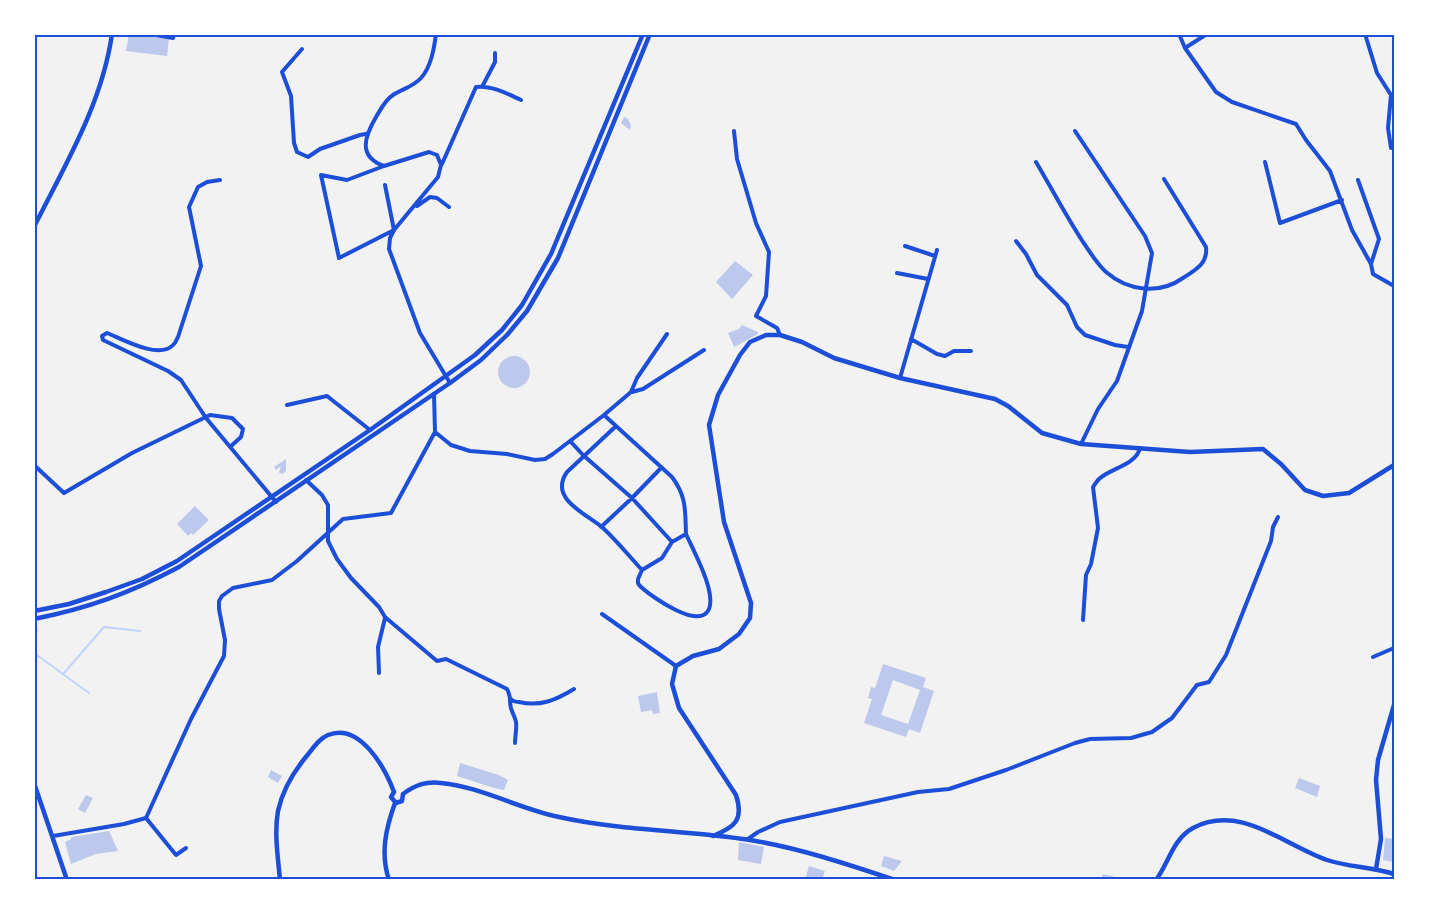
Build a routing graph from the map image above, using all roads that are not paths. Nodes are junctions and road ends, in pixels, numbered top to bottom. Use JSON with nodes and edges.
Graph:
{"nodes":[{"id":1,"x":112,"y":34,"type":"edge"},
{"id":2,"x":150,"y":34,"type":"edge"},
{"id":3,"x":174,"y":34,"type":"edge"},
{"id":4,"x":436,"y":34,"type":"edge"},
{"id":5,"x":644,"y":34,"type":"edge"},
{"id":6,"x":650,"y":34,"type":"edge"},
{"id":7,"x":1179,"y":34,"type":"edge"},
{"id":8,"x":1207,"y":34,"type":"edge"},
{"id":9,"x":1365,"y":34,"type":"edge"},
{"id":10,"x":1185,"y":48,"type":"junction"},
{"id":11,"x":302,"y":49,"type":"dead end"},
{"id":12,"x":495,"y":53,"type":"dead end"},
{"id":13,"x":482,"y":87,"type":"junction"},
{"id":14,"x":1393,"y":95,"type":"edge"},
{"id":15,"x":521,"y":100,"type":"dead end"},
{"id":16,"x":734,"y":131,"type":"dead end"},
{"id":17,"x":1075,"y":131,"type":"dead end"},
{"id":18,"x":366,"y":134,"type":"junction"},
{"id":19,"x":1391,"y":148,"type":"dead end"},
{"id":20,"x":1036,"y":162,"type":"dead end"},
{"id":21,"x":1265,"y":162,"type":"dead end"},
{"id":22,"x":441,"y":165,"type":"junction"},
{"id":23,"x":384,"y":166,"type":"junction"},
{"id":24,"x":1164,"y":179,"type":"dead end"},
{"id":25,"x":220,"y":180,"type":"dead end"},
{"id":26,"x":1358,"y":180,"type":"dead end"},
{"id":27,"x":385,"y":185,"type":"dead end"},
{"id":28,"x":1342,"y":200,"type":"junction"},
{"id":29,"x":449,"y":207,"type":"dead end"},
{"id":30,"x":414,"y":208,"type":"junction"},
{"id":31,"x":34,"y":227,"type":"edge"},
{"id":32,"x":393,"y":230,"type":"junction"},
{"id":33,"x":1016,"y":241,"type":"dead end"},
{"id":34,"x":905,"y":246,"type":"dead end"},
{"id":35,"x":937,"y":250,"type":"dead end"},
{"id":36,"x":935,"y":256,"type":"junction"},
{"id":37,"x":1371,"y":264,"type":"junction"},
{"id":38,"x":897,"y":273,"type":"dead end"},
{"id":39,"x":928,"y":279,"type":"junction"},
{"id":40,"x":1395,"y":286,"type":"edge"},
{"id":41,"x":1147,"y":290,"type":"junction"},
{"id":42,"x":667,"y":334,"type":"dead end"},
{"id":43,"x":780,"y":335,"type":"junction"},
{"id":44,"x":911,"y":339,"type":"junction"},
{"id":45,"x":1128,"y":347,"type":"junction"},
{"id":46,"x":704,"y":350,"type":"dead end"},
{"id":47,"x":971,"y":351,"type":"dead end"},
{"id":48,"x":445,"y":376,"type":"junction"},
{"id":49,"x":900,"y":378,"type":"junction"},
{"id":50,"x":450,"y":382,"type":"junction"},
{"id":51,"x":631,"y":392,"type":"junction"},
{"id":52,"x":434,"y":393,"type":"junction"},
{"id":53,"x":287,"y":405,"type":"dead end"},
{"id":54,"x":604,"y":415,"type":"junction"},
{"id":55,"x":206,"y":418,"type":"junction"},
{"id":56,"x":615,"y":427,"type":"junction"},
{"id":57,"x":370,"y":430,"type":"junction"},
{"id":58,"x":435,"y":432,"type":"junction"},
{"id":59,"x":571,"y":442,"type":"junction"},
{"id":60,"x":1081,"y":444,"type":"junction"},
{"id":61,"x":230,"y":447,"type":"junction"},
{"id":62,"x":1140,"y":447,"type":"junction"},
{"id":63,"x":583,"y":455,"type":"junction"},
{"id":64,"x":34,"y":465,"type":"edge"},
{"id":65,"x":1395,"y":465,"type":"edge"},
{"id":66,"x":661,"y":468,"type":"junction"},
{"id":67,"x":306,"y":480,"type":"junction"},
{"id":68,"x":271,"y":497,"type":"junction"},
{"id":69,"x":632,"y":498,"type":"junction"},
{"id":70,"x":276,"y":502,"type":"junction"},
{"id":71,"x":1278,"y":517,"type":"dead end"},
{"id":72,"x":601,"y":526,"type":"junction"},
{"id":73,"x":328,"y":533,"type":"junction"},
{"id":74,"x":686,"y":534,"type":"junction"},
{"id":75,"x":672,"y":542,"type":"junction"},
{"id":76,"x":642,"y":570,"type":"junction"},
{"id":77,"x":34,"y":611,"type":"edge"},
{"id":78,"x":602,"y":614,"type":"dead end"},
{"id":79,"x":385,"y":617,"type":"junction"},
{"id":80,"x":34,"y":619,"type":"edge"},
{"id":81,"x":1083,"y":620,"type":"dead end"},
{"id":82,"x":1395,"y":648,"type":"edge"},
{"id":83,"x":1373,"y":657,"type":"dead end"},
{"id":84,"x":676,"y":666,"type":"junction"},
{"id":85,"x":379,"y":673,"type":"dead end"},
{"id":86,"x":574,"y":688,"type":"dead end"},
{"id":87,"x":510,"y":698,"type":"junction"},
{"id":88,"x":1395,"y":705,"type":"edge"},
{"id":89,"x":1393,"y":716,"type":"edge"},
{"id":90,"x":515,"y":743,"type":"dead end"},
{"id":91,"x":34,"y":783,"type":"edge"},
{"id":92,"x":394,"y":792,"type":"junction"},
{"id":93,"x":403,"y":794,"type":"junction"},
{"id":94,"x":37,"y":796,"type":"edge"},
{"id":95,"x":395,"y":802,"type":"junction"},
{"id":96,"x":146,"y":818,"type":"junction"},
{"id":97,"x":53,"y":836,"type":"junction"},
{"id":98,"x":712,"y":836,"type":"junction"},
{"id":99,"x":747,"y":839,"type":"junction"},
{"id":100,"x":186,"y":848,"type":"dead end"},
{"id":101,"x":1376,"y":868,"type":"junction"},
{"id":102,"x":1395,"y":874,"type":"edge"},
{"id":103,"x":67,"y":879,"type":"edge"},
{"id":104,"x":280,"y":879,"type":"edge"},
{"id":105,"x":389,"y":879,"type":"edge"},
{"id":106,"x":895,"y":879,"type":"edge"},
{"id":107,"x":1156,"y":879,"type":"edge"}],
"edges":[{"from":1,"to":31,"type":"street"},
{"from":2,"to":3,"type":"street"},
{"from":4,"to":18,"type":"street"},
{"from":5,"to":48,"type":"street"},
{"from":6,"to":50,"type":"street"},
{"from":7,"to":10,"type":"street"},
{"from":8,"to":10,"type":"street"},
{"from":9,"to":14,"type":"street"},
{"from":10,"to":28,"type":"street"},
{"from":11,"to":18,"type":"street"},
{"from":12,"to":13,"type":"street"},
{"from":13,"to":15,"type":"street"},
{"from":13,"to":22,"type":"street"},
{"from":14,"to":19,"type":"street"},
{"from":16,"to":43,"type":"street"},
{"from":17,"to":41,"type":"street"},
{"from":18,"to":23,"type":"street"},
{"from":20,"to":41,"type":"street"},
{"from":21,"to":28,"type":"street"},
{"from":22,"to":23,"type":"street"},
{"from":22,"to":30,"type":"street"},
{"from":23,"to":32,"type":"street"},
{"from":24,"to":41,"type":"street"},
{"from":25,"to":55,"type":"street"},
{"from":26,"to":37,"type":"street"},
{"from":27,"to":32,"type":"street"},
{"from":28,"to":37,"type":"street"},
{"from":29,"to":30,"type":"street"},
{"from":30,"to":32,"type":"street"},
{"from":32,"to":48,"type":"street"},
{"from":33,"to":45,"type":"street"},
{"from":34,"to":36,"type":"street"},
{"from":35,"to":36,"type":"street"},
{"from":36,"to":39,"type":"street"},
{"from":37,"to":40,"type":"street"},
{"from":38,"to":39,"type":"street"},
{"from":39,"to":44,"type":"street"},
{"from":41,"to":45,"type":"street"},
{"from":42,"to":51,"type":"street"},
{"from":43,"to":49,"type":"street"},
{"from":43,"to":84,"type":"street"},
{"from":44,"to":47,"type":"street"},
{"from":44,"to":49,"type":"street"},
{"from":45,"to":60,"type":"street"},
{"from":46,"to":51,"type":"street"},
{"from":48,"to":50,"type":"street"},
{"from":48,"to":57,"type":"street"},
{"from":49,"to":60,"type":"street"},
{"from":50,"to":52,"type":"street"},
{"from":51,"to":54,"type":"street"},
{"from":52,"to":58,"type":"street"},
{"from":52,"to":67,"type":"street"},
{"from":53,"to":57,"type":"street"},
{"from":54,"to":56,"type":"street"},
{"from":54,"to":59,"type":"street"},
{"from":55,"to":61,"type":"street"},
{"from":55,"to":61,"type":"street"},
{"from":55,"to":64,"type":"street"},
{"from":56,"to":63,"type":"street"},
{"from":56,"to":66,"type":"street"},
{"from":57,"to":68,"type":"street"},
{"from":58,"to":59,"type":"street"},
{"from":58,"to":73,"type":"street"},
{"from":59,"to":63,"type":"street"},
{"from":60,"to":62,"type":"street"},
{"from":61,"to":68,"type":"street"},
{"from":62,"to":65,"type":"street"},
{"from":62,"to":81,"type":"street"},
{"from":63,"to":69,"type":"street"},
{"from":63,"to":72,"type":"street"},
{"from":66,"to":69,"type":"street"},
{"from":66,"to":74,"type":"street"},
{"from":67,"to":70,"type":"street"},
{"from":67,"to":73,"type":"street"},
{"from":68,"to":70,"type":"street"},
{"from":68,"to":77,"type":"street"},
{"from":69,"to":72,"type":"street"},
{"from":69,"to":75,"type":"street"},
{"from":70,"to":80,"type":"street"},
{"from":71,"to":99,"type":"street"},
{"from":72,"to":76,"type":"street"},
{"from":73,"to":79,"type":"street"},
{"from":73,"to":96,"type":"street"},
{"from":74,"to":75,"type":"street"},
{"from":74,"to":76,"type":"street"},
{"from":75,"to":76,"type":"street"},
{"from":78,"to":84,"type":"street"},
{"from":79,"to":85,"type":"street"},
{"from":79,"to":87,"type":"street"},
{"from":82,"to":83,"type":"street"},
{"from":84,"to":98,"type":"street"},
{"from":86,"to":87,"type":"street"},
{"from":87,"to":90,"type":"street"},
{"from":88,"to":89,"type":"street"},
{"from":89,"to":101,"type":"street"},
{"from":91,"to":94,"type":"street"},
{"from":92,"to":93,"type":"street"},
{"from":92,"to":95,"type":"street"},
{"from":92,"to":104,"type":"street"},
{"from":93,"to":95,"type":"street"},
{"from":93,"to":98,"type":"street"},
{"from":94,"to":97,"type":"street"},
{"from":95,"to":105,"type":"street"},
{"from":96,"to":97,"type":"street"},
{"from":96,"to":100,"type":"street"},
{"from":97,"to":103,"type":"street"},
{"from":98,"to":99,"type":"street"},
{"from":99,"to":106,"type":"street"},
{"from":101,"to":102,"type":"street"},
{"from":101,"to":107,"type":"street"}]}
